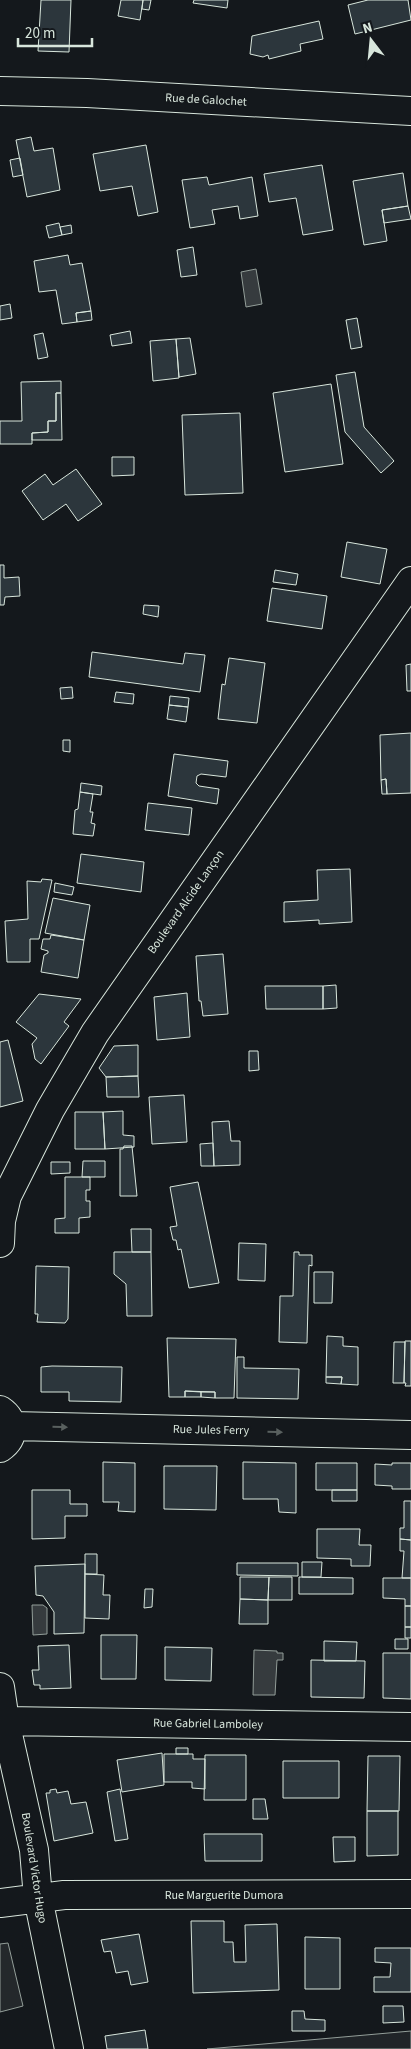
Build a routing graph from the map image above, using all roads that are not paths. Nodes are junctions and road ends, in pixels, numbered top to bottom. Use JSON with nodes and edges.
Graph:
{"nodes":[{"id":1,"x":0,"y":90,"type":"edge"},
{"id":2,"x":411,"y":112,"type":"edge"},
{"id":3,"x":411,"y":581,"type":"edge"},
{"id":4,"x":3,"y":1193,"type":"edge"},
{"id":5,"x":0,"y":1242,"type":"edge"},
{"id":6,"x":4,"y":1428,"type":"edge"},
{"id":7,"x":411,"y":1435,"type":"edge"},
{"id":8,"x":0,"y":1687,"type":"edge"},
{"id":9,"x":6,"y":1721,"type":"junction"},
{"id":10,"x":411,"y":1727,"type":"edge"},
{"id":11,"x":411,"y":1894,"type":"edge"},
{"id":12,"x":38,"y":1898,"type":"junction"},
{"id":13,"x":0,"y":1903,"type":"edge"},
{"id":14,"x":69,"y":2049,"type":"edge"}],
"edges":[{"from":1,"to":2,"type":"street","name":"Rue de Galochet"},
{"from":3,"to":4,"type":"street","name":"Boulevard Alcide Lançon"},
{"from":4,"to":5,"type":"street","name":"Boulevard Alcide Lançon"},
{"from":6,"to":7,"type":"street","name":"Rue Jules Ferry","one_way":true},
{"from":8,"to":9,"type":"street","name":"Boulevard Victor Hugo"},
{"from":9,"to":10,"type":"street","name":"Rue Gabriel Lamboley"},
{"from":9,"to":12,"type":"street","name":"Boulevard Victor Hugo"},
{"from":11,"to":12,"type":"street","name":"Rue Marguerite Dumora"},
{"from":12,"to":13,"type":"street","name":"Rue Marguerite Dumora"},
{"from":12,"to":14,"type":"street","name":"Boulevard Victor Hugo"}]}
